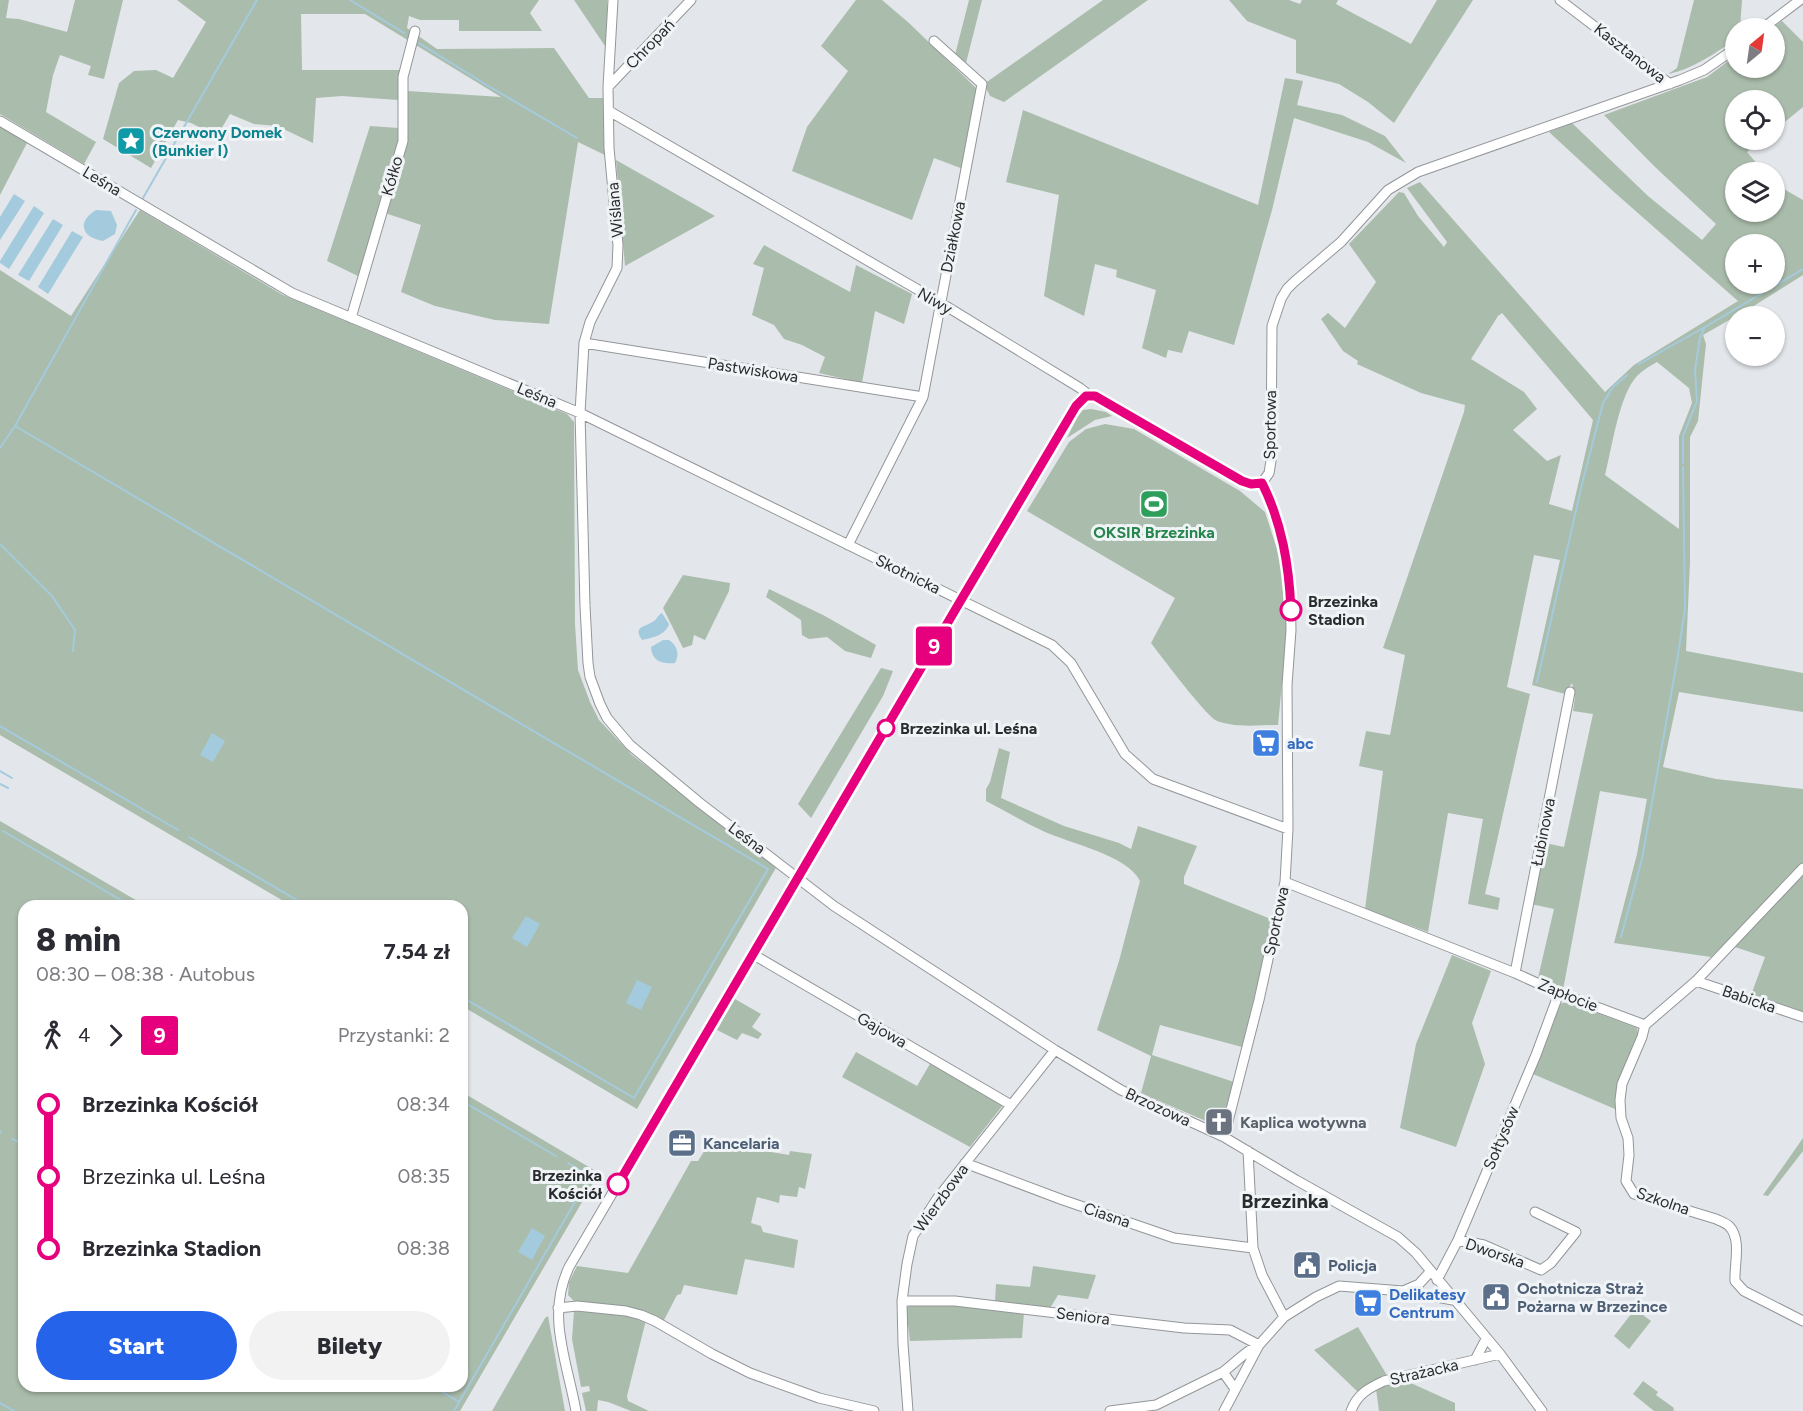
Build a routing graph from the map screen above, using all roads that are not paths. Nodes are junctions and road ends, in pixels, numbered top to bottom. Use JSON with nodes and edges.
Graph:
{"nodes":[{"id":1,"x":613,"y":0,"type":"edge"},
{"id":2,"x":691,"y":0,"type":"edge"},
{"id":3,"x":1560,"y":0,"type":"edge"},
{"id":4,"x":1800,"y":0,"type":"edge"},
{"id":5,"x":1776,"y":18,"type":"edge"},
{"id":6,"x":415,"y":31,"type":"dead end"},
{"id":7,"x":934,"y":41,"type":"dead end"},
{"id":8,"x":1725,"y":56,"type":"edge"},
{"id":9,"x":1670,"y":84,"type":"junction"},
{"id":10,"x":608,"y":87,"type":"junction"},
{"id":11,"x":609,"y":111,"type":"junction"},
{"id":12,"x":0,"y":121,"type":"edge"},
{"id":13,"x":941,"y":303,"type":"junction"},
{"id":14,"x":351,"y":318,"type":"junction"},
{"id":15,"x":584,"y":343,"type":"junction"},
{"id":16,"x":1089,"y":395,"type":"junction"},
{"id":17,"x":923,"y":397,"type":"junction"},
{"id":18,"x":580,"y":413,"type":"junction"},
{"id":19,"x":1262,"y":483,"type":"junction"},
{"id":20,"x":848,"y":545,"type":"junction"},
{"id":21,"x":961,"y":600,"type":"junction"},
{"id":22,"x":1570,"y":692,"type":"dead end"},
{"id":23,"x":1288,"y":829,"type":"junction"},
{"id":24,"x":1803,"y":868,"type":"edge"},
{"id":25,"x":798,"y":877,"type":"junction"},
{"id":26,"x":1285,"y":882,"type":"junction"},
{"id":27,"x":754,"y":955,"type":"junction"},
{"id":28,"x":1515,"y":973,"type":"junction"},
{"id":29,"x":1696,"y":981,"type":"junction"},
{"id":30,"x":1559,"y":993,"type":"junction"},
{"id":31,"x":1803,"y":1017,"type":"edge"},
{"id":32,"x":1645,"y":1025,"type":"junction"},
{"id":33,"x":1055,"y":1050,"type":"junction"},
{"id":34,"x":1011,"y":1105,"type":"junction"},
{"id":35,"x":1224,"y":1137,"type":"junction"},
{"id":36,"x":1248,"y":1151,"type":"junction"},
{"id":37,"x":965,"y":1163,"type":"junction"},
{"id":38,"x":1535,"y":1212,"type":"dead end"},
{"id":39,"x":1458,"y":1240,"type":"junction"},
{"id":40,"x":1253,"y":1248,"type":"junction"},
{"id":41,"x":1431,"y":1271,"type":"junction"},
{"id":42,"x":1437,"y":1280,"type":"junction"},
{"id":43,"x":1403,"y":1291,"type":"junction"},
{"id":44,"x":1453,"y":1300,"type":"junction"},
{"id":45,"x":902,"y":1301,"type":"junction"},
{"id":46,"x":558,"y":1308,"type":"junction"},
{"id":47,"x":1284,"y":1317,"type":"junction"},
{"id":48,"x":1803,"y":1321,"type":"edge"},
{"id":49,"x":1486,"y":1339,"type":"junction"},
{"id":50,"x":1259,"y":1346,"type":"junction"},
{"id":51,"x":1500,"y":1354,"type":"junction"},
{"id":52,"x":1475,"y":1360,"type":"junction"},
{"id":53,"x":1223,"y":1372,"type":"junction"},
{"id":54,"x":1235,"y":1389,"type":"junction"},
{"id":55,"x":576,"y":1411,"type":"edge"},
{"id":56,"x":874,"y":1411,"type":"edge"},
{"id":57,"x":908,"y":1411,"type":"edge"},
{"id":58,"x":1110,"y":1411,"type":"edge"},
{"id":59,"x":1224,"y":1411,"type":"edge"},
{"id":60,"x":1351,"y":1411,"type":"edge"},
{"id":61,"x":1542,"y":1411,"type":"edge"}],
"edges":[{"from":1,"to":10,"type":"street","name":"Wiślana"},
{"from":2,"to":10,"type":"street","name":"Chropań"},
{"from":3,"to":9,"type":"street","name":"Kasztanowa"},
{"from":4,"to":5,"type":"street"},
{"from":6,"to":14,"type":"street","name":"Kółko"},
{"from":7,"to":13,"type":"street","name":"Działkowa"},
{"from":8,"to":9,"type":"street","name":"Sportowa"},
{"from":9,"to":19,"type":"street","name":"Sportowa"},
{"from":10,"to":11,"type":"street","name":"Wiślana"},
{"from":11,"to":13,"type":"street","name":"Niwy"},
{"from":11,"to":15,"type":"street","name":"Wiślana"},
{"from":12,"to":14,"type":"street","name":"Leśna"},
{"from":13,"to":16,"type":"street","name":"Niwy"},
{"from":13,"to":17,"type":"street","name":"Działkowa"},
{"from":14,"to":18,"type":"street","name":"Leśna"},
{"from":15,"to":17,"type":"street","name":"Pastwiskowa"},
{"from":15,"to":18,"type":"street","name":"Wiślana"},
{"from":16,"to":19,"type":"street","name":"Niwy"},
{"from":16,"to":21,"type":"street"},
{"from":17,"to":20,"type":"street","name":"Działkowa"},
{"from":18,"to":20,"type":"street","name":"Skotnicka"},
{"from":18,"to":25,"type":"street","name":"Leśna"},
{"from":19,"to":23,"type":"street","name":"Sportowa"},
{"from":20,"to":21,"type":"street","name":"Skotnicka"},
{"from":21,"to":23,"type":"street","name":"Skotnicka"},
{"from":21,"to":25,"type":"street"},
{"from":22,"to":28,"type":"street","name":"Łubinowa"},
{"from":23,"to":26,"type":"street","name":"Sportowa"},
{"from":24,"to":29,"type":"street"},
{"from":25,"to":27,"type":"street"},
{"from":25,"to":33,"type":"street","name":"Brzozowa"},
{"from":26,"to":28,"type":"street","name":"Zapłocie"},
{"from":26,"to":35,"type":"street","name":"Sportowa"},
{"from":27,"to":34,"type":"street","name":"Gajowa"},
{"from":27,"to":46,"type":"street"},
{"from":28,"to":30,"type":"street","name":"Zapłocie"},
{"from":29,"to":31,"type":"street","name":"Babicka"},
{"from":29,"to":32,"type":"street"},
{"from":30,"to":32,"type":"street","name":"Zapłocie"},
{"from":30,"to":39,"type":"street","name":"Sołtysów"},
{"from":32,"to":48,"type":"street","name":"Szkolna"},
{"from":33,"to":34,"type":"street","name":"Wierzbowa"},
{"from":33,"to":35,"type":"street","name":"Brzozowa"},
{"from":34,"to":37,"type":"street","name":"Wierzbowa"},
{"from":35,"to":36,"type":"street","name":"Brzozowa"},
{"from":36,"to":40,"type":"street"},
{"from":36,"to":41,"type":"street","name":"Brzozowa"},
{"from":37,"to":40,"type":"street","name":"Ciasna"},
{"from":37,"to":45,"type":"street","name":"Wierzbowa"},
{"from":38,"to":39,"type":"street","name":"Dworska"},
{"from":39,"to":42,"type":"street","name":"Sołtysów"},
{"from":40,"to":47,"type":"street"},
{"from":41,"to":42,"type":"street","name":"Brzozowa"},
{"from":41,"to":43,"type":"street"},
{"from":42,"to":44,"type":"street","name":"Brzozowa"},
{"from":43,"to":44,"type":"street"},
{"from":43,"to":47,"type":"street"},
{"from":44,"to":49,"type":"street","name":"Brzozowa"},
{"from":45,"to":50,"type":"street","name":"Seniora"},
{"from":45,"to":57,"type":"street","name":"Wierzbowa"},
{"from":46,"to":55,"type":"street"},
{"from":46,"to":56,"type":"street"},
{"from":47,"to":50,"type":"street"},
{"from":49,"to":51,"type":"street","name":"Brzozowa"},
{"from":49,"to":52,"type":"street","name":"Strażacka"},
{"from":50,"to":53,"type":"street"},
{"from":50,"to":54,"type":"street"},
{"from":51,"to":52,"type":"street","name":"Strażacka"},
{"from":51,"to":61,"type":"street","name":"Brzozowa"},
{"from":52,"to":60,"type":"street","name":"Strażacka"},
{"from":53,"to":54,"type":"street"},
{"from":53,"to":58,"type":"street"},
{"from":54,"to":59,"type":"street"}]}
